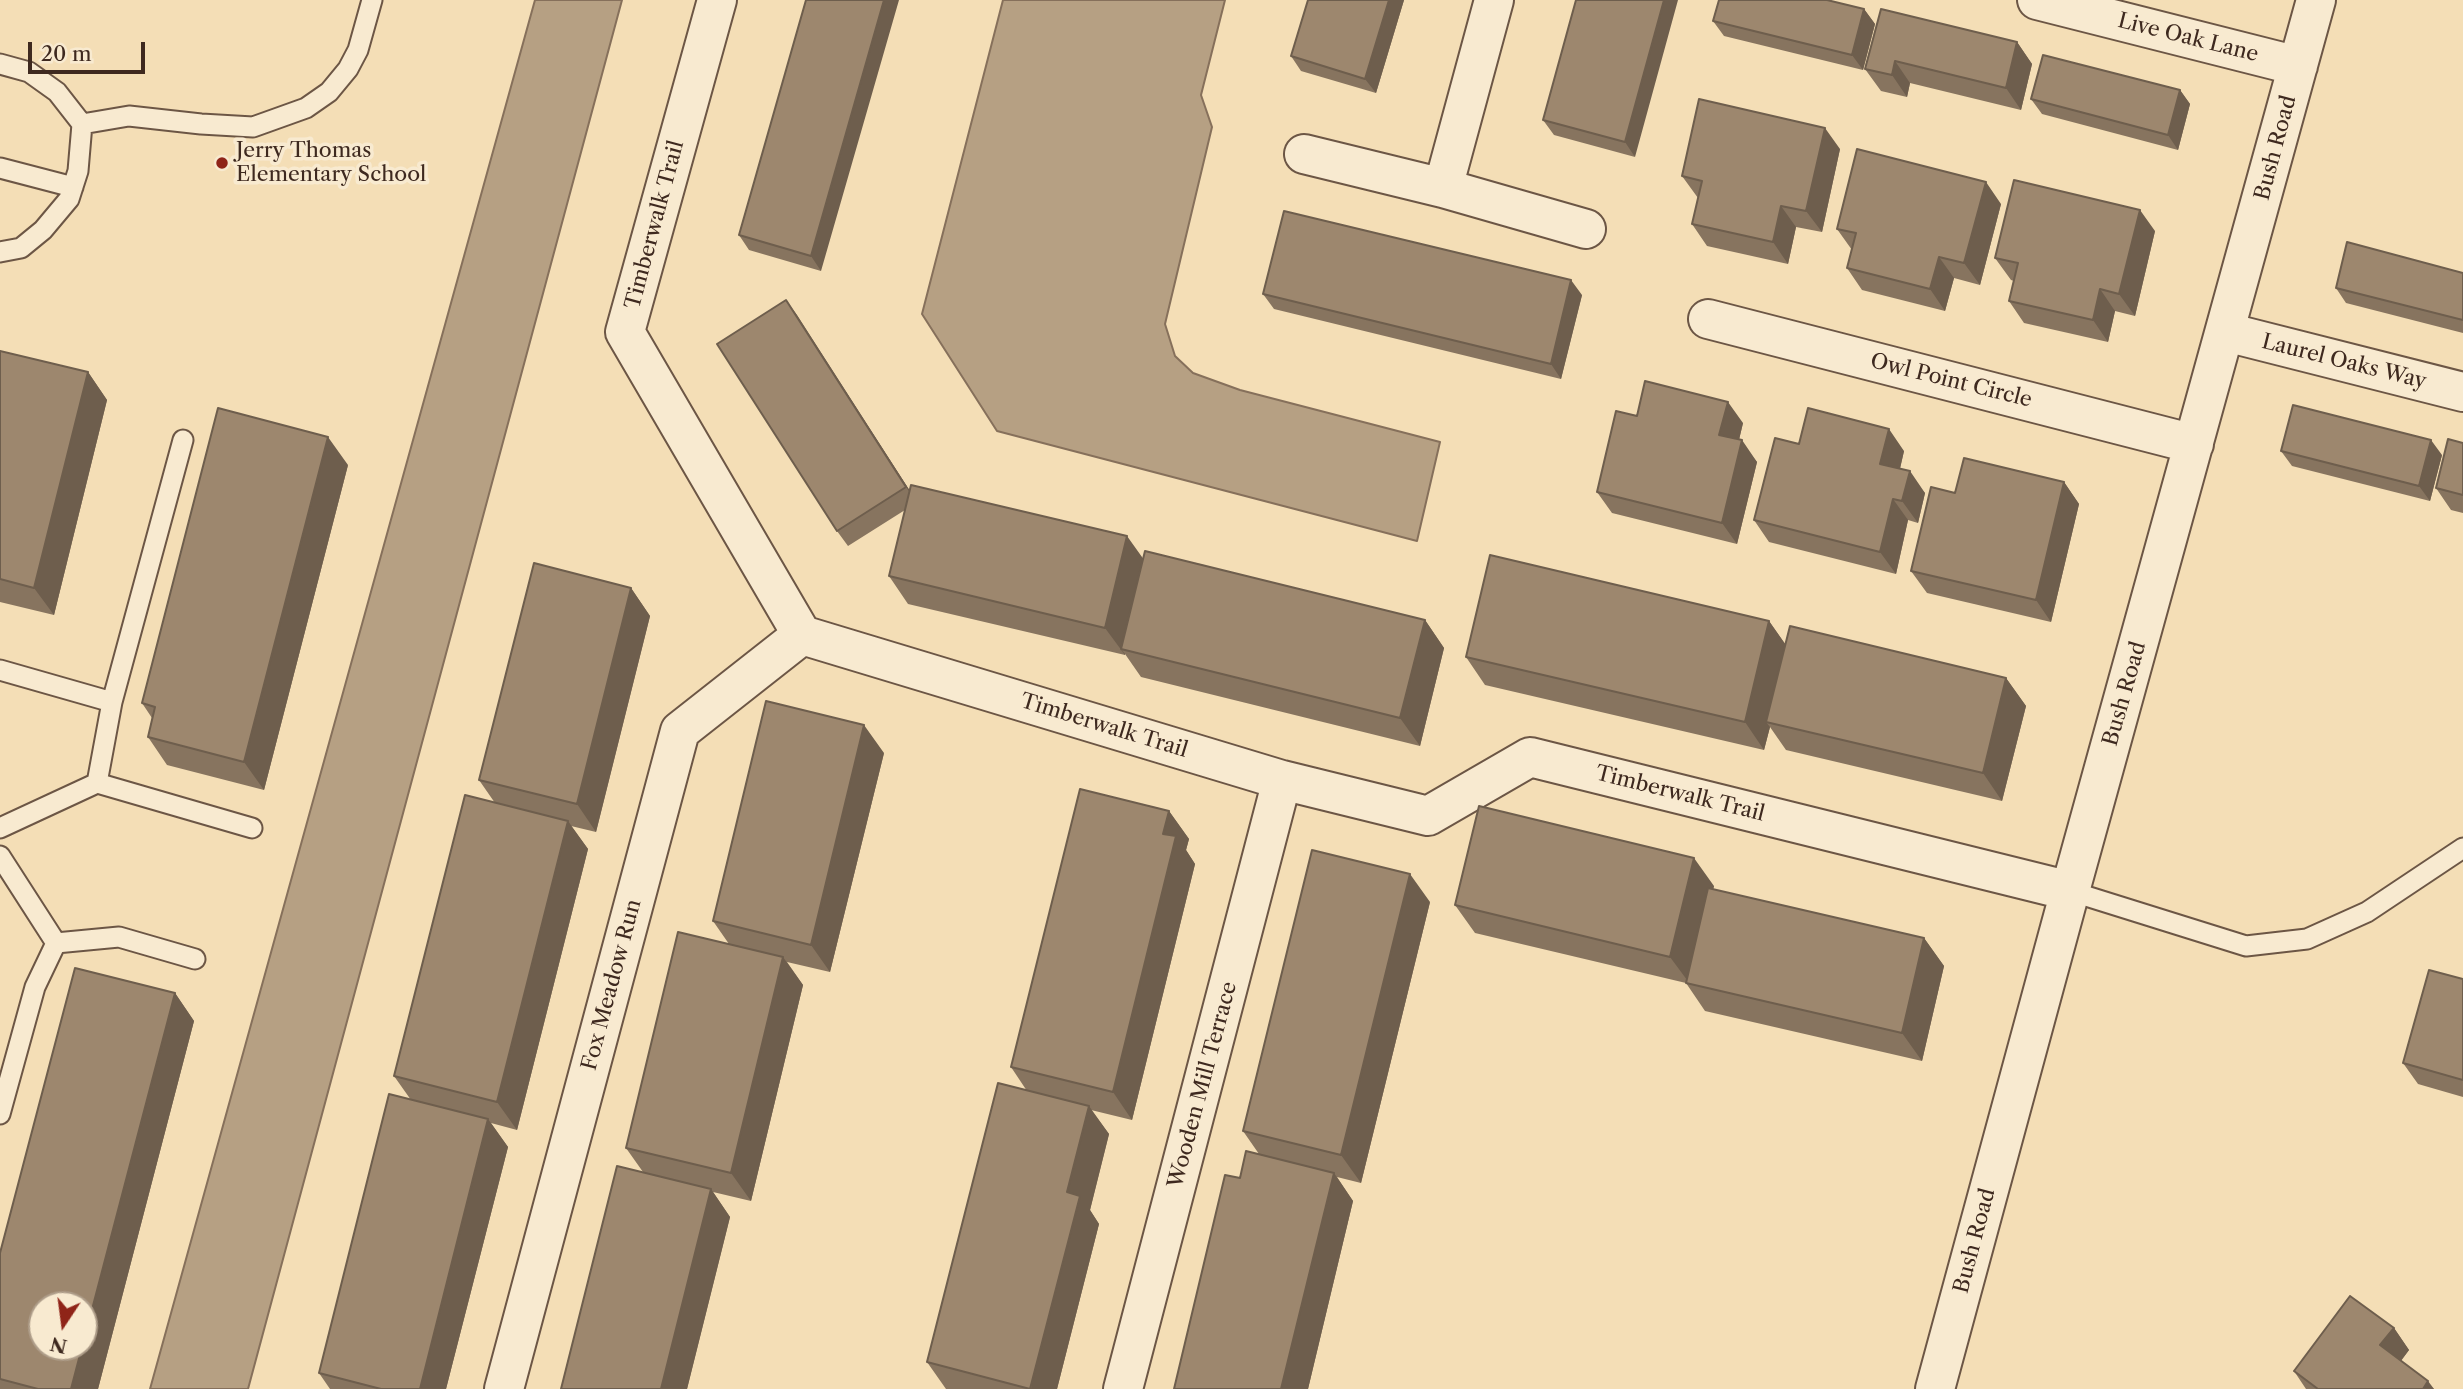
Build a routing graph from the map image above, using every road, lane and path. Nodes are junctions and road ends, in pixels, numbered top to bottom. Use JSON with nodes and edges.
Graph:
{"nodes":[{"id":1,"x":372,"y":0,"type":"edge"},
{"id":2,"x":717,"y":0,"type":"edge"},
{"id":3,"x":1494,"y":0,"type":"edge"},
{"id":4,"x":2037,"y":0,"type":"edge"},
{"id":5,"x":2316,"y":0,"type":"edge"},
{"id":6,"x":0,"y":64,"type":"edge"},
{"id":7,"x":2298,"y":66,"type":"junction"},
{"id":8,"x":82,"y":124,"type":"junction"},
{"id":9,"x":1304,"y":154,"type":"dead end"},
{"id":10,"x":0,"y":167,"type":"edge"},
{"id":11,"x":72,"y":187,"type":"junction"},
{"id":12,"x":1443,"y":188,"type":"junction"},
{"id":13,"x":1587,"y":229,"type":"dead end"},
{"id":14,"x":0,"y":252,"type":"edge"},
{"id":15,"x":1708,"y":318,"type":"dead end"},
{"id":16,"x":2226,"y":332,"type":"junction"},
{"id":17,"x":2463,"y":392,"type":"edge"},
{"id":18,"x":183,"y":439,"type":"dead end"},
{"id":19,"x":2194,"y":444,"type":"junction"},
{"id":20,"x":802,"y":635,"type":"junction"},
{"id":21,"x":0,"y":670,"type":"edge"},
{"id":22,"x":112,"y":702,"type":"junction"},
{"id":23,"x":1282,"y":780,"type":"junction"},
{"id":24,"x":97,"y":783,"type":"junction"},
{"id":25,"x":0,"y":828,"type":"edge"},
{"id":26,"x":252,"y":828,"type":"dead end"},
{"id":27,"x":2463,"y":848,"type":"edge"},
{"id":28,"x":0,"y":856,"type":"edge"},
{"id":29,"x":2070,"y":891,"type":"junction"},
{"id":30,"x":56,"y":943,"type":"junction"},
{"id":31,"x":195,"y":959,"type":"dead end"},
{"id":32,"x":0,"y":1114,"type":"edge"},
{"id":33,"x":504,"y":1389,"type":"edge"},
{"id":34,"x":1123,"y":1389,"type":"edge"},
{"id":35,"x":1935,"y":1389,"type":"edge"}],
"edges":[{"from":1,"to":8,"type":"lane"},
{"from":2,"to":20,"type":"street","name":"Timberwalk Trail"},
{"from":3,"to":12,"type":"street"},
{"from":4,"to":7,"type":"street","name":"Live Oak Lane"},
{"from":5,"to":7,"type":"street","name":"Bush Road"},
{"from":6,"to":8,"type":"lane"},
{"from":7,"to":16,"type":"street","name":"Bush Road"},
{"from":8,"to":11,"type":"lane"},
{"from":9,"to":12,"type":"street"},
{"from":10,"to":11,"type":"lane"},
{"from":11,"to":14,"type":"lane"},
{"from":12,"to":13,"type":"street"},
{"from":15,"to":19,"type":"street","name":"Owl Point Circle"},
{"from":16,"to":17,"type":"street","name":"Laurel Oaks Way"},
{"from":16,"to":19,"type":"street","name":"Bush Road"},
{"from":18,"to":22,"type":"lane"},
{"from":19,"to":29,"type":"street","name":"Bush Road"},
{"from":20,"to":23,"type":"street","name":"Timberwalk Trail"},
{"from":20,"to":33,"type":"street","name":"Fox Meadow Run"},
{"from":21,"to":22,"type":"lane"},
{"from":22,"to":24,"type":"lane"},
{"from":23,"to":29,"type":"street","name":"Timberwalk Trail"},
{"from":23,"to":34,"type":"street","name":"Wooden Mill Terrace"},
{"from":24,"to":25,"type":"lane"},
{"from":24,"to":26,"type":"lane"},
{"from":27,"to":29,"type":"lane"},
{"from":28,"to":30,"type":"lane"},
{"from":29,"to":35,"type":"street","name":"Bush Road"},
{"from":30,"to":31,"type":"lane"},
{"from":30,"to":32,"type":"lane"}]}
